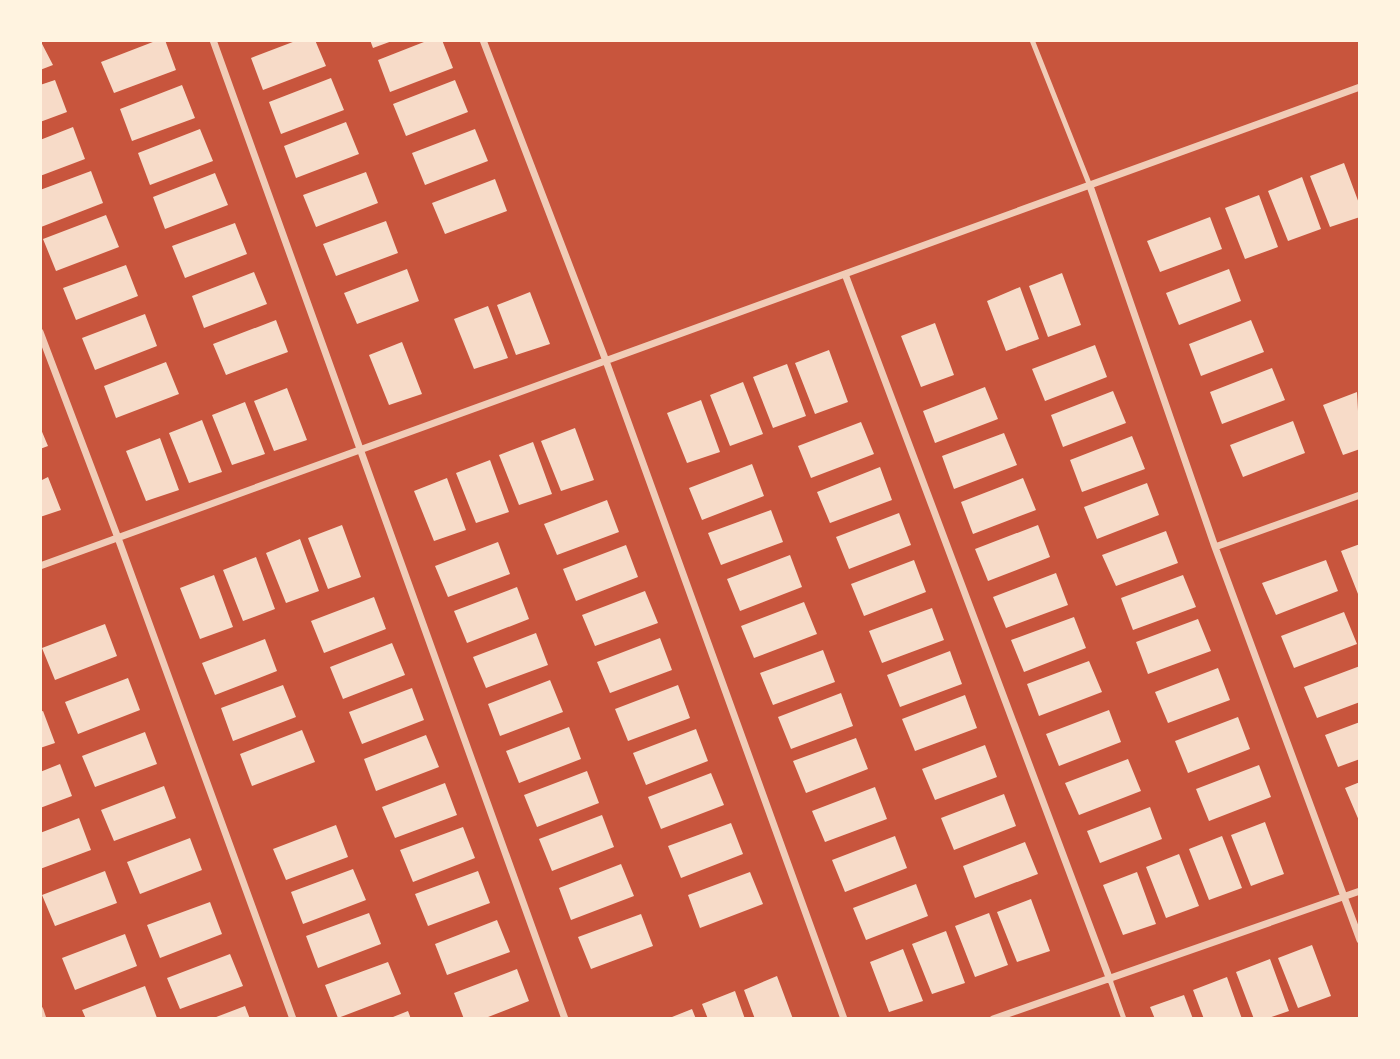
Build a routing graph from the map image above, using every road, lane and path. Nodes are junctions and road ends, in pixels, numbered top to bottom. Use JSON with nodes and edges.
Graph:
{"nodes":[{"id":1,"x":213,"y":40,"type":"edge"},
{"id":2,"x":483,"y":40,"type":"edge"},
{"id":3,"x":1032,"y":40,"type":"edge"},
{"id":4,"x":1360,"y":87,"type":"edge"},
{"id":5,"x":1090,"y":186,"type":"junction"},
{"id":6,"x":845,"y":274,"type":"junction"},
{"id":7,"x":40,"y":332,"type":"edge"},
{"id":8,"x":606,"y":361,"type":"junction"},
{"id":9,"x":359,"y":452,"type":"junction"},
{"id":10,"x":1360,"y":495,"type":"edge"},
{"id":11,"x":118,"y":538,"type":"junction"},
{"id":12,"x":1215,"y":547,"type":"junction"},
{"id":13,"x":40,"y":566,"type":"edge"},
{"id":14,"x":1360,"y":891,"type":"edge"},
{"id":15,"x":1345,"y":896,"type":"junction"},
{"id":16,"x":1360,"y":940,"type":"edge"},
{"id":17,"x":1110,"y":980,"type":"junction"},
{"id":18,"x":40,"y":1010,"type":"edge"},
{"id":19,"x":43,"y":1019,"type":"edge"},
{"id":20,"x":293,"y":1019,"type":"edge"},
{"id":21,"x":565,"y":1019,"type":"edge"},
{"id":22,"x":844,"y":1019,"type":"edge"},
{"id":23,"x":993,"y":1019,"type":"edge"},
{"id":24,"x":1124,"y":1019,"type":"edge"}],
"edges":[{"from":1,"to":9,"type":"street"},
{"from":2,"to":8,"type":"street"},
{"from":3,"to":5,"type":"lane"},
{"from":4,"to":5,"type":"street"},
{"from":5,"to":6,"type":"street"},
{"from":5,"to":12,"type":"street"},
{"from":6,"to":8,"type":"street"},
{"from":6,"to":17,"type":"street"},
{"from":7,"to":11,"type":"street"},
{"from":8,"to":9,"type":"street"},
{"from":8,"to":22,"type":"street"},
{"from":9,"to":11,"type":"street"},
{"from":9,"to":21,"type":"street"},
{"from":10,"to":12,"type":"street"},
{"from":11,"to":13,"type":"street"},
{"from":11,"to":20,"type":"street"},
{"from":12,"to":15,"type":"street"},
{"from":14,"to":15,"type":"street"},
{"from":15,"to":16,"type":"street"},
{"from":15,"to":17,"type":"street"},
{"from":17,"to":23,"type":"street"},
{"from":17,"to":24,"type":"lane"},
{"from":18,"to":19,"type":"street"}]}
